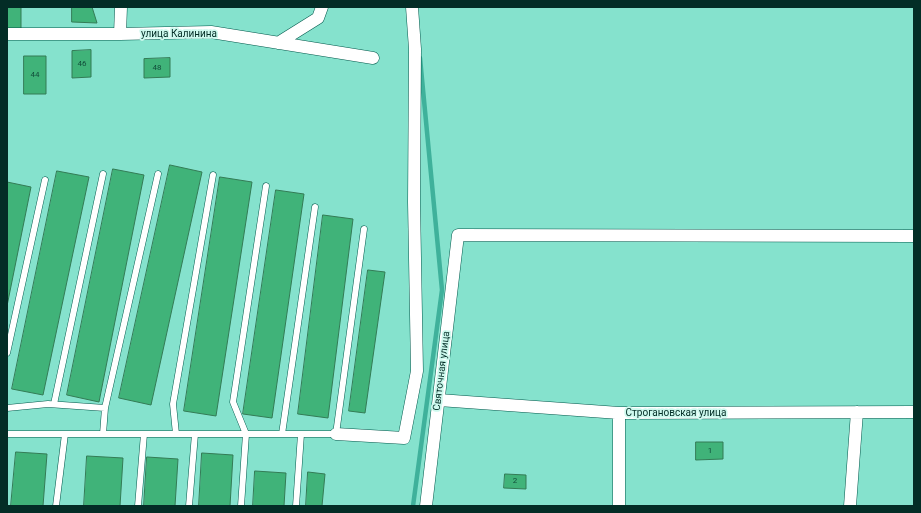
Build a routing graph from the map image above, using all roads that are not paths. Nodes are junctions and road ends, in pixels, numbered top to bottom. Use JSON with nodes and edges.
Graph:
{"nodes":[{"id":1,"x":121,"y":7,"type":"edge"},
{"id":2,"x":322,"y":7,"type":"edge"},
{"id":3,"x":412,"y":7,"type":"edge"},
{"id":4,"x":7,"y":34,"type":"edge"},
{"id":5,"x":120,"y":34,"type":"junction"},
{"id":6,"x":278,"y":43,"type":"junction"},
{"id":7,"x":374,"y":58,"type":"dead end"},
{"id":8,"x":103,"y":174,"type":"dead end"},
{"id":9,"x":158,"y":174,"type":"dead end"},
{"id":10,"x":213,"y":174,"type":"dead end"},
{"id":11,"x":45,"y":180,"type":"dead end"},
{"id":12,"x":266,"y":186,"type":"dead end"},
{"id":13,"x":315,"y":207,"type":"dead end"},
{"id":14,"x":364,"y":229,"type":"dead end"},
{"id":15,"x":914,"y":236,"type":"edge"},
{"id":16,"x":7,"y":353,"type":"edge"},
{"id":17,"x":439,"y":400,"type":"junction"},
{"id":18,"x":54,"y":404,"type":"junction"},
{"id":19,"x":7,"y":408,"type":"edge"},
{"id":20,"x":105,"y":408,"type":"junction"},
{"id":21,"x":858,"y":412,"type":"junction"},
{"id":22,"x":914,"y":412,"type":"edge"},
{"id":23,"x":619,"y":413,"type":"junction"},
{"id":24,"x":7,"y":434,"type":"edge"},
{"id":25,"x":65,"y":434,"type":"junction"},
{"id":26,"x":103,"y":434,"type":"junction"},
{"id":27,"x":144,"y":434,"type":"junction"},
{"id":28,"x":176,"y":434,"type":"junction"},
{"id":29,"x":195,"y":434,"type":"junction"},
{"id":30,"x":246,"y":434,"type":"junction"},
{"id":31,"x":282,"y":434,"type":"junction"},
{"id":32,"x":301,"y":434,"type":"junction"},
{"id":33,"x":336,"y":434,"type":"junction"},
{"id":34,"x":56,"y":506,"type":"edge"},
{"id":35,"x":138,"y":506,"type":"edge"},
{"id":36,"x":189,"y":506,"type":"edge"},
{"id":37,"x":242,"y":506,"type":"edge"},
{"id":38,"x":296,"y":506,"type":"edge"},
{"id":39,"x":426,"y":506,"type":"edge"},
{"id":40,"x":619,"y":506,"type":"edge"},
{"id":41,"x":850,"y":506,"type":"edge"}],
"edges":[{"from":1,"to":5,"type":"street"},
{"from":2,"to":6,"type":"street"},
{"from":3,"to":33,"type":"street"},
{"from":4,"to":5,"type":"street","name":"улица Калинина"},
{"from":5,"to":6,"type":"street","name":"улица Калинина"},
{"from":6,"to":7,"type":"street","name":"улица Калинина"},
{"from":8,"to":18,"type":"lane"},
{"from":9,"to":20,"type":"lane"},
{"from":10,"to":28,"type":"lane"},
{"from":11,"to":16,"type":"lane"},
{"from":12,"to":30,"type":"lane"},
{"from":13,"to":31,"type":"lane"},
{"from":14,"to":33,"type":"lane"},
{"from":15,"to":17,"type":"street","name":"Святочная улица"},
{"from":17,"to":23,"type":"street","name":"Строгановская улица"},
{"from":17,"to":39,"type":"street","name":"Святочная улица"},
{"from":18,"to":19,"type":"lane"},
{"from":18,"to":20,"type":"lane"},
{"from":20,"to":26,"type":"lane"},
{"from":21,"to":22,"type":"street","name":"Строгановская улица"},
{"from":21,"to":23,"type":"street","name":"Строгановская улица"},
{"from":21,"to":41,"type":"street"},
{"from":23,"to":40,"type":"street"},
{"from":24,"to":25,"type":"lane"},
{"from":25,"to":26,"type":"lane"},
{"from":25,"to":34,"type":"lane"},
{"from":26,"to":27,"type":"lane"},
{"from":27,"to":28,"type":"lane"},
{"from":27,"to":35,"type":"lane"},
{"from":28,"to":29,"type":"lane"},
{"from":29,"to":30,"type":"lane"},
{"from":29,"to":36,"type":"lane"},
{"from":30,"to":31,"type":"lane"},
{"from":30,"to":37,"type":"lane"},
{"from":31,"to":32,"type":"lane"},
{"from":32,"to":33,"type":"lane"},
{"from":32,"to":38,"type":"lane"}]}
